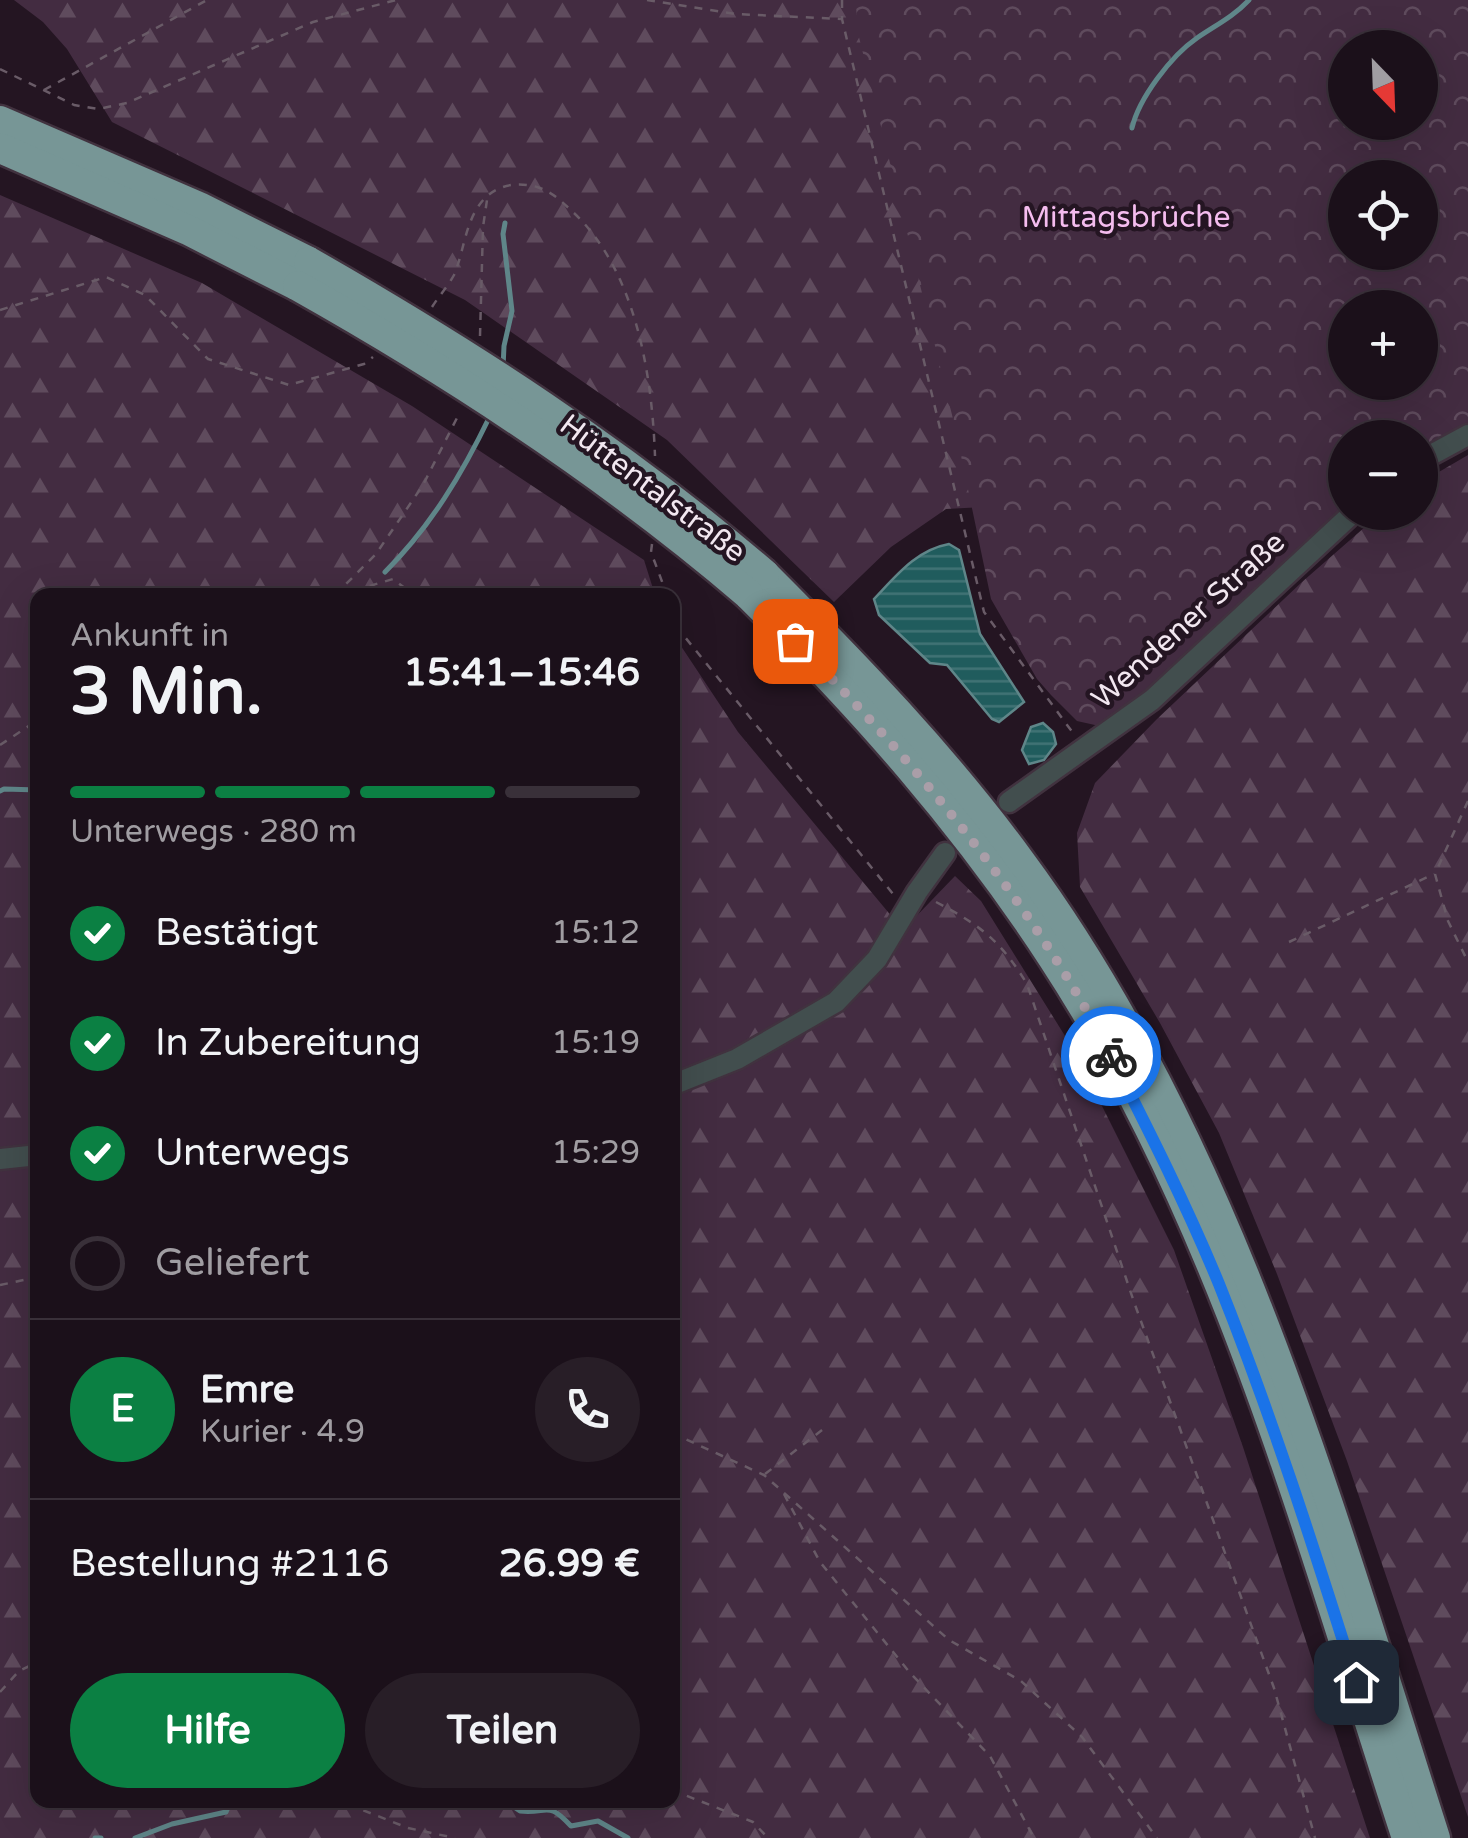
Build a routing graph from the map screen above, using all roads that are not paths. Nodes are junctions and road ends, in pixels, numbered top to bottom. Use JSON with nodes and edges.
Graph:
{"nodes":[{"id":1,"x":0,"y":121,"type":"edge"},
{"id":2,"x":0,"y":148,"type":"edge"},
{"id":3,"x":303,"y":274,"type":"junction"},
{"id":4,"x":1468,"y":435,"type":"edge"},
{"id":5,"x":1438,"y":451,"type":"edge"},
{"id":6,"x":1335,"y":530,"type":"edge"},
{"id":7,"x":756,"y":584,"type":"junction"},
{"id":8,"x":1009,"y":802,"type":"dead end"},
{"id":9,"x":944,"y":853,"type":"dead end"},
{"id":10,"x":680,"y":1082,"type":"edge"},
{"id":11,"x":30,"y":1157,"type":"edge"},
{"id":12,"x":0,"y":1159,"type":"edge"},
{"id":13,"x":1407,"y":1838,"type":"edge"},
{"id":14,"x":1435,"y":1838,"type":"edge"}],
"edges":[{"from":1,"to":3,"type":"highway","name":"Hüttentalstraße"},
{"from":2,"to":3,"type":"highway","name":"Hüttentalstraße"},
{"from":3,"to":7,"type":"highway","name":"Hüttentalstraße","bridge":true},
{"from":4,"to":5,"type":"street"},
{"from":6,"to":8,"type":"street","name":"Wendener Straße"},
{"from":7,"to":13,"type":"highway","name":"Hüttentalstraße"},
{"from":7,"to":14,"type":"highway","name":"Hüttentalstraße"},
{"from":9,"to":10,"type":"street"},
{"from":11,"to":12,"type":"street"}]}
